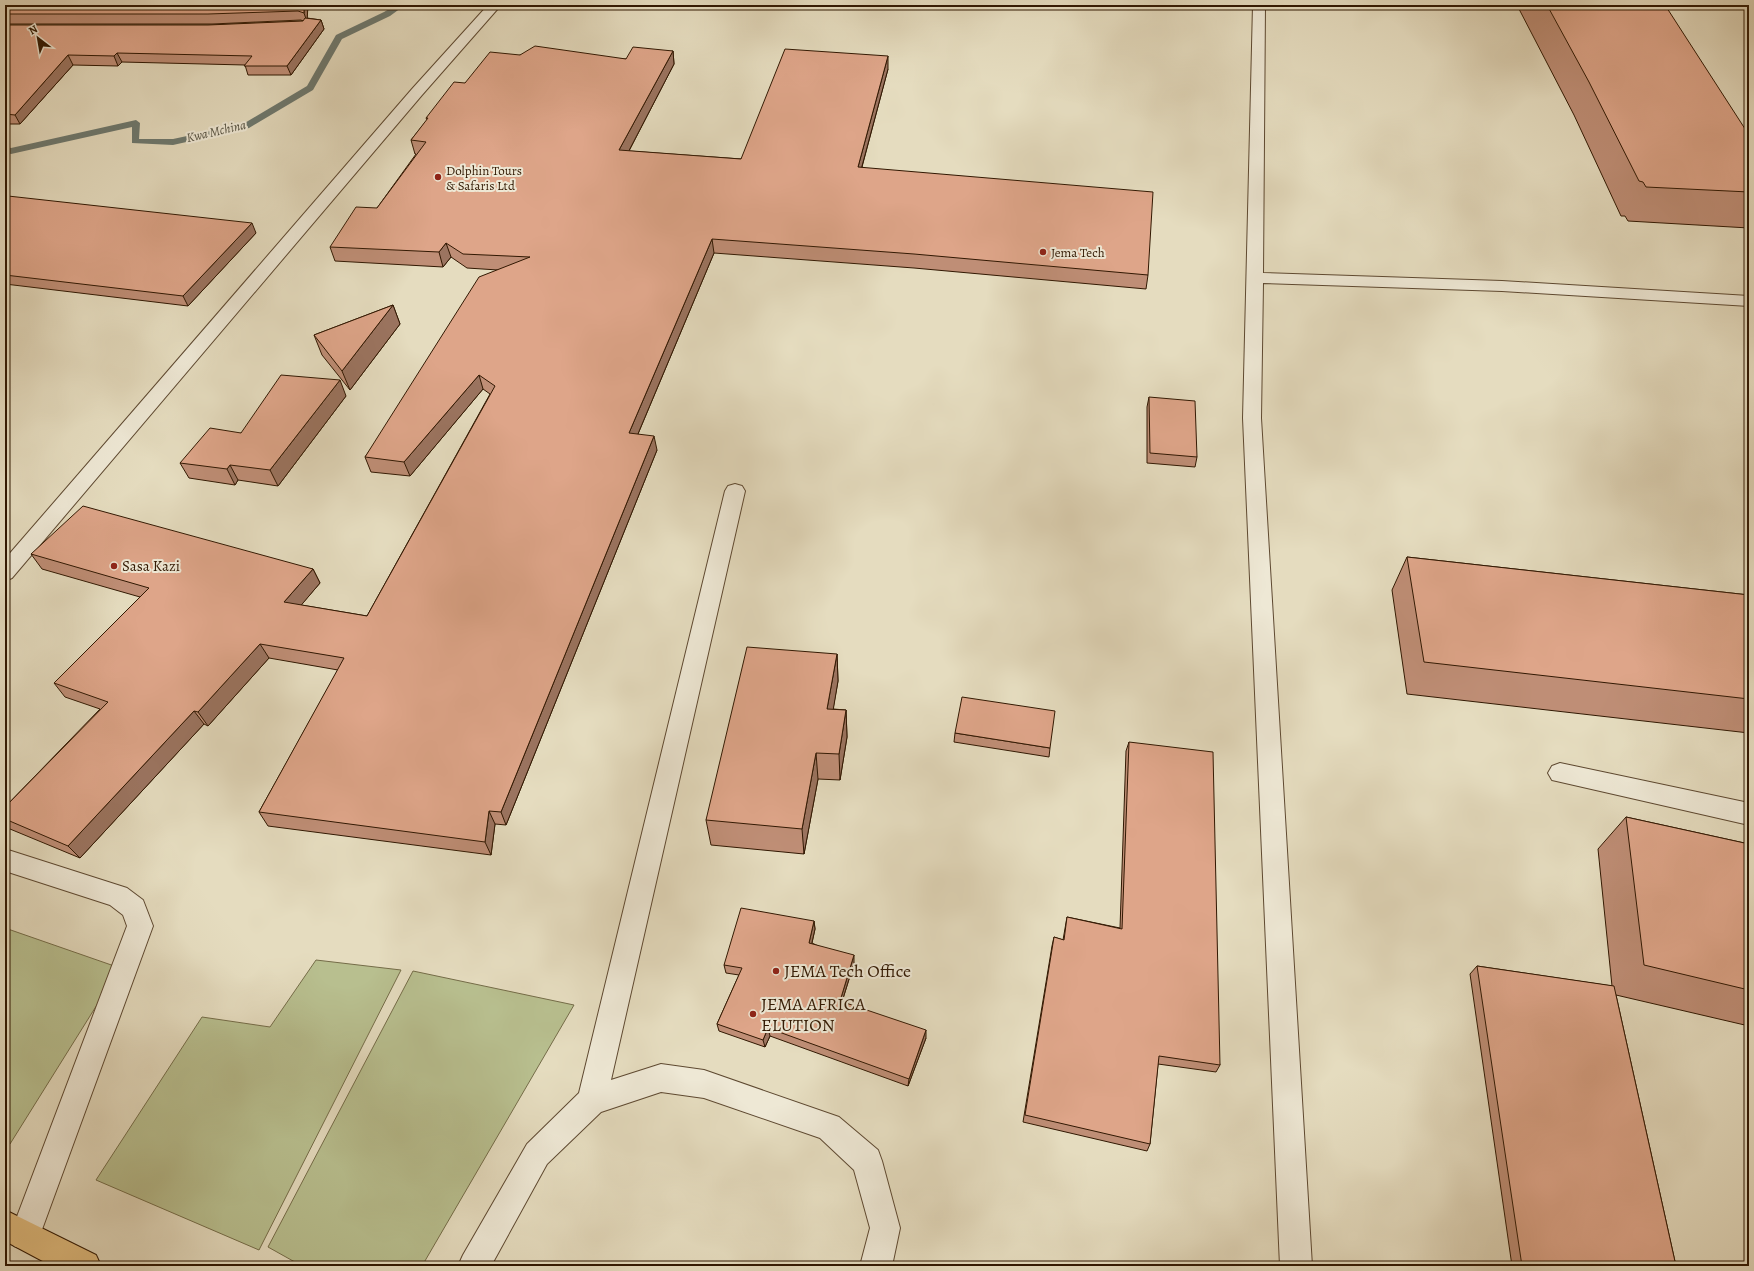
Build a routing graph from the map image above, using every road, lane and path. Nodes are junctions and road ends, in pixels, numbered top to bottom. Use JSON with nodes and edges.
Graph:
{"nodes":[{"id":1,"x":495,"y":5,"type":"edge"},
{"id":2,"x":1259,"y":5,"type":"edge"},
{"id":3,"x":1255,"y":278,"type":"junction"},
{"id":4,"x":1749,"y":301,"type":"edge"},
{"id":5,"x":735,"y":491,"type":"dead end"},
{"id":6,"x":5,"y":573,"type":"edge"},
{"id":7,"x":1560,"y":773,"type":"dead end"},
{"id":8,"x":1749,"y":814,"type":"edge"},
{"id":9,"x":5,"y":860,"type":"edge"},
{"id":10,"x":592,"y":1101,"type":"junction"},
{"id":11,"x":15,"y":1230,"type":"edge"},
{"id":12,"x":85,"y":1266,"type":"edge"},
{"id":13,"x":474,"y":1266,"type":"edge"},
{"id":14,"x":876,"y":1266,"type":"edge"},
{"id":15,"x":1296,"y":1266,"type":"edge"}],
"edges":[{"from":1,"to":6,"type":"street"},
{"from":2,"to":3,"type":"street"},
{"from":3,"to":4,"type":"street"},
{"from":3,"to":15,"type":"street"},
{"from":5,"to":10,"type":"street"},
{"from":7,"to":8,"type":"street"},
{"from":9,"to":11,"type":"street"},
{"from":10,"to":13,"type":"street"},
{"from":10,"to":14,"type":"street"},
{"from":11,"to":12,"type":"highway"}]}
